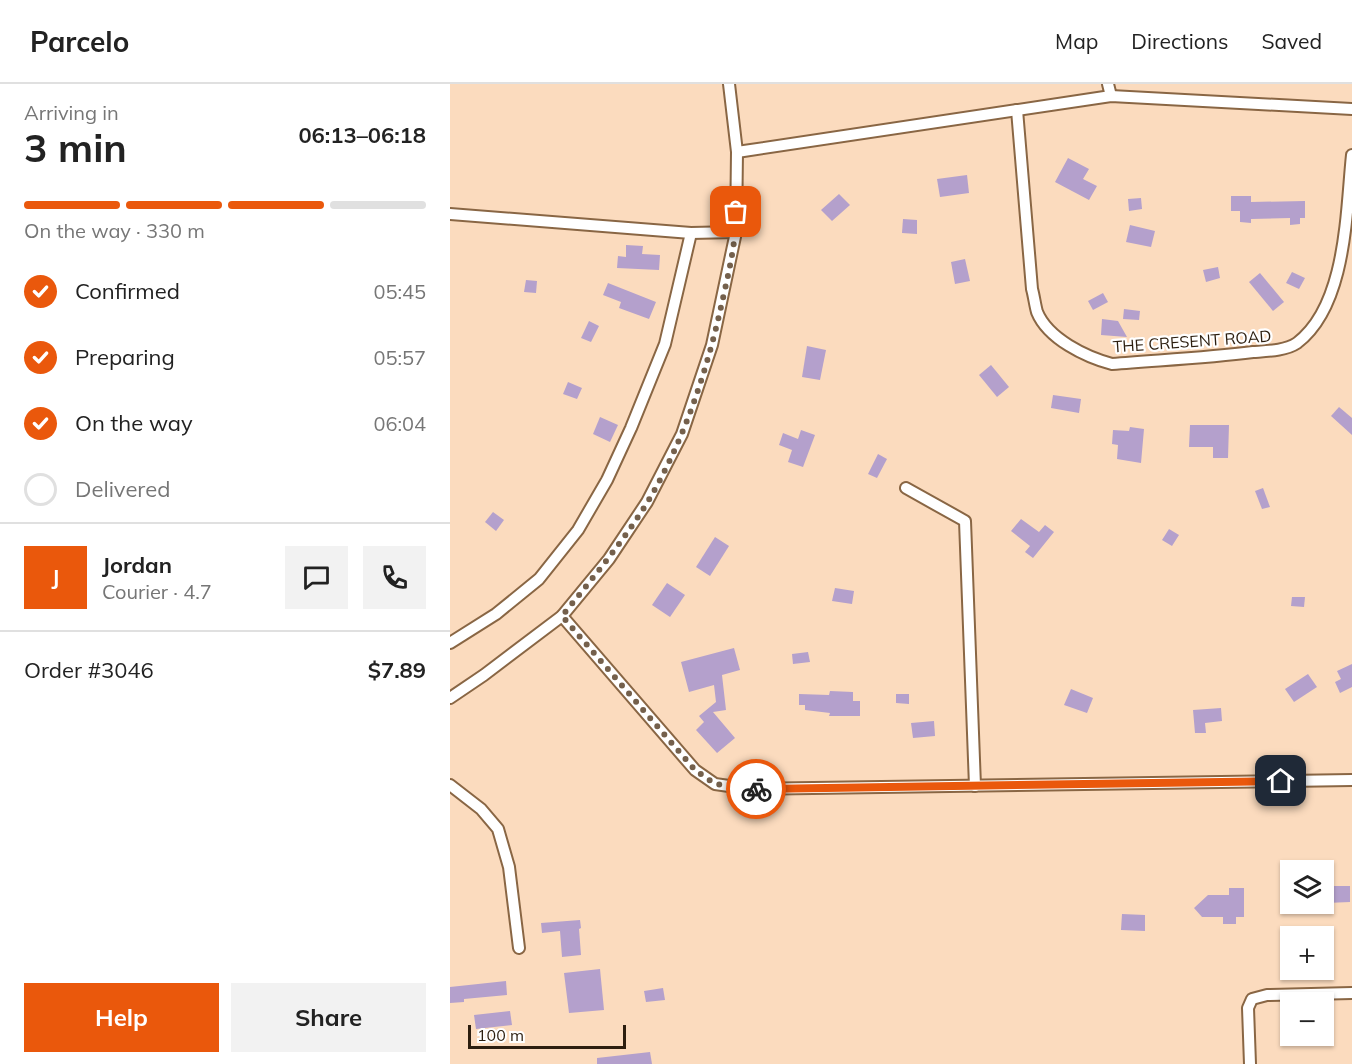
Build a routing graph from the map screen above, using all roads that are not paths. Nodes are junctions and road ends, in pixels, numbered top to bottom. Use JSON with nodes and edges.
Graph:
{"nodes":[{"id":1,"x":729,"y":84,"type":"edge"},
{"id":2,"x":1108,"y":84,"type":"edge"},
{"id":3,"x":1111,"y":96,"type":"junction"},
{"id":4,"x":1352,"y":109,"type":"edge"},
{"id":5,"x":1017,"y":110,"type":"junction"},
{"id":6,"x":737,"y":152,"type":"junction"},
{"id":7,"x":1352,"y":155,"type":"edge"},
{"id":8,"x":450,"y":214,"type":"edge"},
{"id":9,"x":736,"y":232,"type":"junction"},
{"id":10,"x":691,"y":233,"type":"junction"},
{"id":11,"x":906,"y":488,"type":"dead end"},
{"id":12,"x":562,"y":616,"type":"junction"},
{"id":13,"x":450,"y":643,"type":"edge"},
{"id":14,"x":450,"y":698,"type":"edge"},
{"id":15,"x":1352,"y":780,"type":"edge"},
{"id":16,"x":450,"y":785,"type":"edge"},
{"id":17,"x":975,"y":786,"type":"junction"},
{"id":18,"x":519,"y":948,"type":"dead end"},
{"id":19,"x":1352,"y":993,"type":"edge"},
{"id":20,"x":1250,"y":1064,"type":"edge"}],
"edges":[{"from":1,"to":6,"type":"street"},
{"from":2,"to":3,"type":"street"},
{"from":3,"to":4,"type":"street"},
{"from":3,"to":5,"type":"street"},
{"from":5,"to":6,"type":"street"},
{"from":5,"to":7,"type":"street","name":"THE CRESENT ROAD"},
{"from":6,"to":9,"type":"street"},
{"from":8,"to":10,"type":"street"},
{"from":9,"to":10,"type":"street"},
{"from":9,"to":12,"type":"street"},
{"from":10,"to":13,"type":"street"},
{"from":11,"to":17,"type":"street"},
{"from":12,"to":14,"type":"street"},
{"from":12,"to":17,"type":"street"},
{"from":15,"to":17,"type":"street"},
{"from":16,"to":18,"type":"street"},
{"from":19,"to":20,"type":"street"}]}
